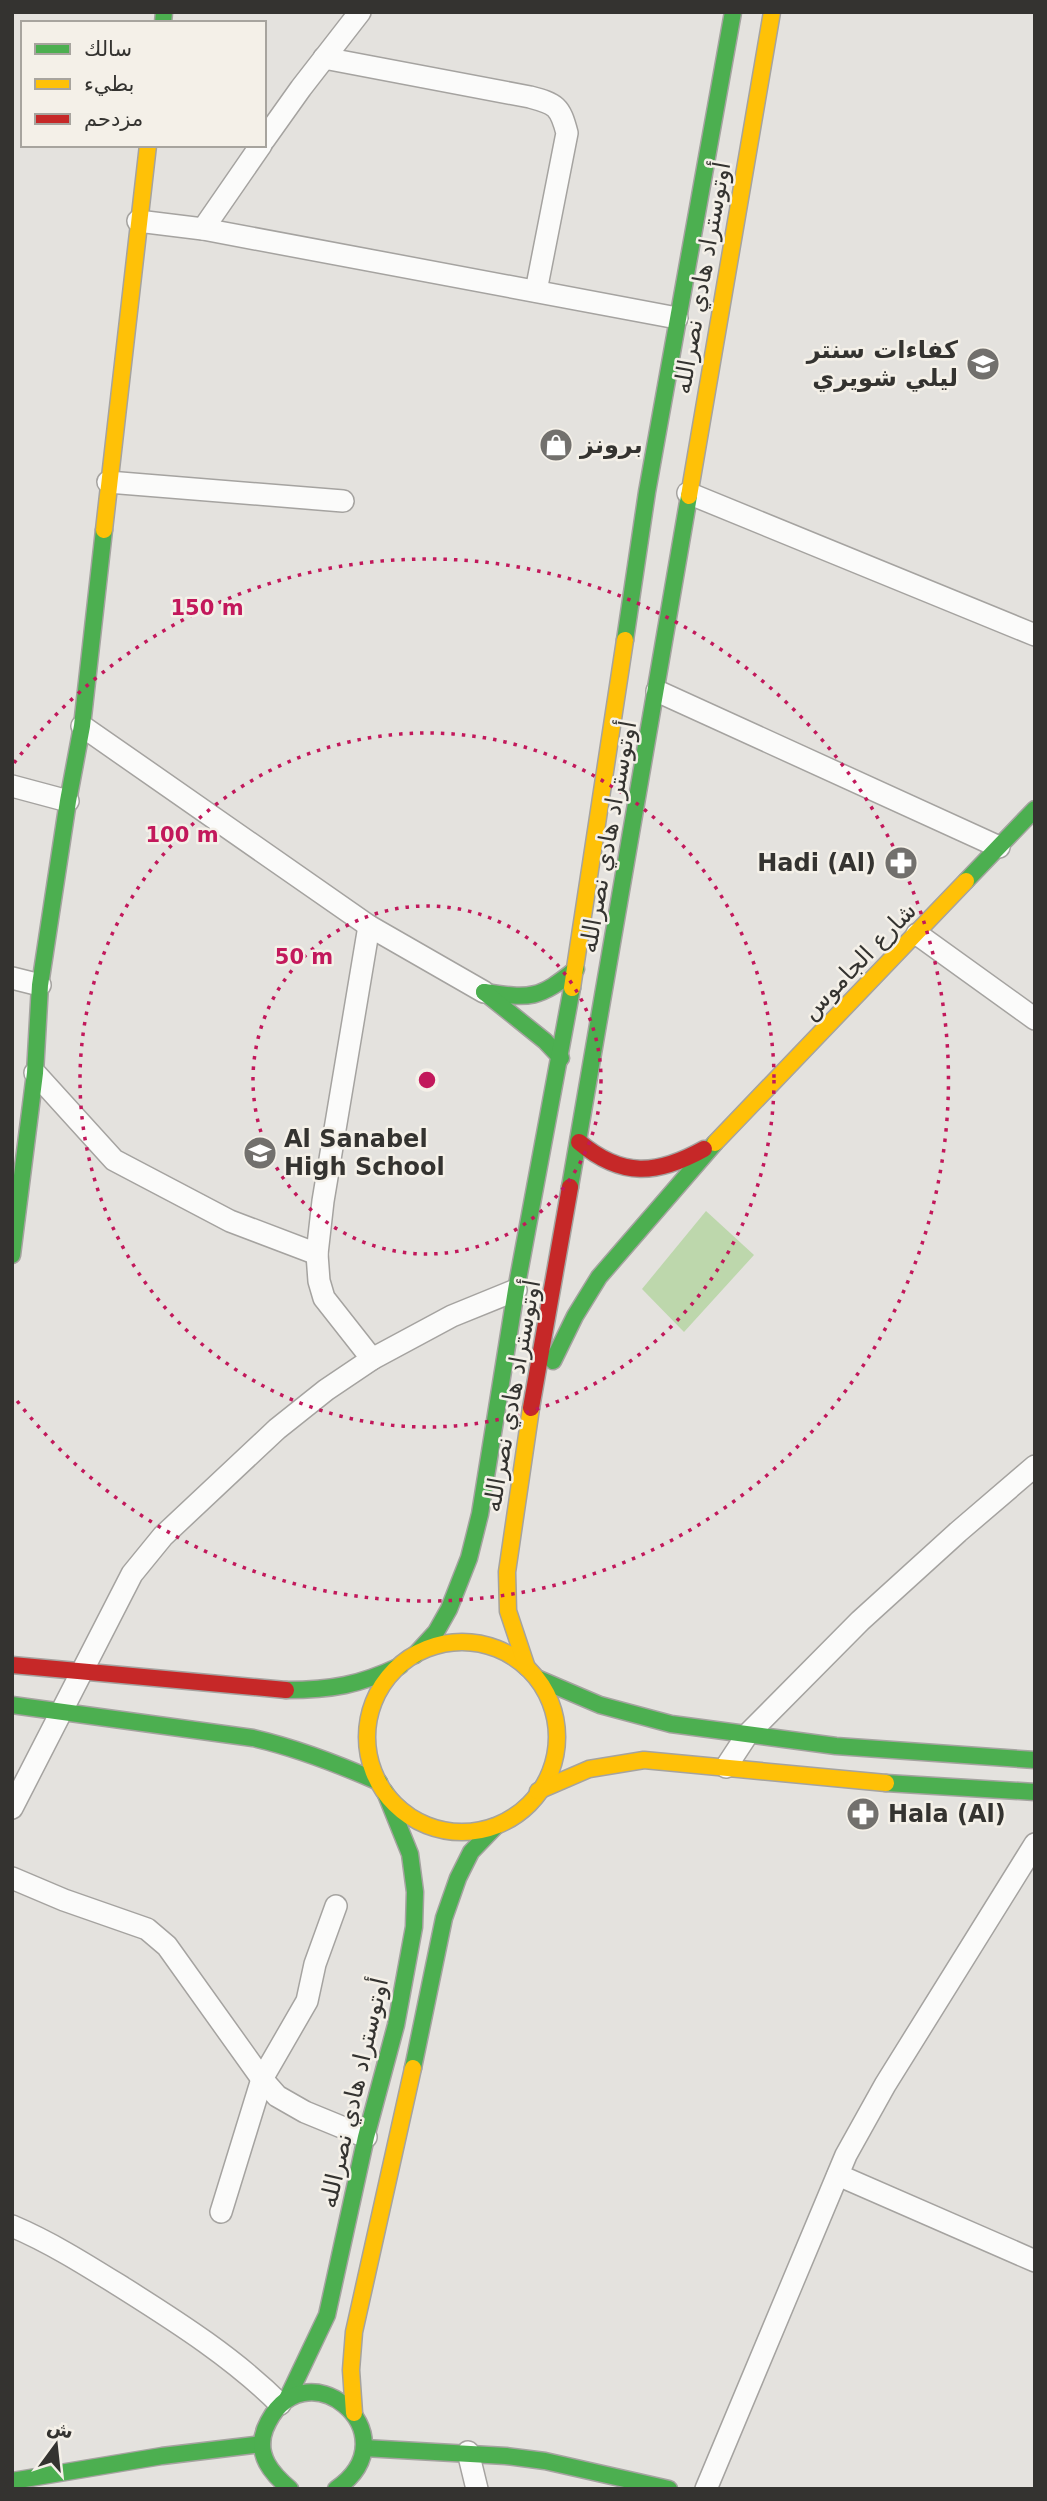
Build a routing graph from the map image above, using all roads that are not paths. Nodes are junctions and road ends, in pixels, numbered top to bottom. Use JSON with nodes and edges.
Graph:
{"nodes":[{"id":1,"x":360,"y":12,"type":"edge"},
{"id":2,"x":733,"y":12,"type":"edge"},
{"id":3,"x":772,"y":12,"type":"edge"},
{"id":4,"x":324,"y":58,"type":"junction"},
{"id":5,"x":266,"y":137,"type":"edge"},
{"id":6,"x":148,"y":147,"type":"edge"},
{"id":7,"x":260,"y":147,"type":"edge"},
{"id":8,"x":138,"y":221,"type":"junction"},
{"id":9,"x":203,"y":229,"type":"junction"},
{"id":10,"x":537,"y":291,"type":"junction"},
{"id":11,"x":677,"y":318,"type":"junction"},
{"id":12,"x":108,"y":482,"type":"junction"},
{"id":13,"x":688,"y":493,"type":"junction"},
{"id":14,"x":343,"y":501,"type":"dead end"},
{"id":15,"x":1035,"y":635,"type":"edge"},
{"id":16,"x":657,"y":691,"type":"junction"},
{"id":17,"x":82,"y":726,"type":"junction"},
{"id":18,"x":12,"y":786,"type":"edge"},
{"id":19,"x":68,"y":801,"type":"junction"},
{"id":20,"x":1035,"y":809,"type":"edge"},
{"id":21,"x":999,"y":847,"type":"junction"},
{"id":22,"x":369,"y":926,"type":"junction"},
{"id":23,"x":917,"y":934,"type":"junction"},
{"id":24,"x":576,"y":969,"type":"junction"},
{"id":25,"x":12,"y":978,"type":"edge"},
{"id":26,"x":40,"y":985,"type":"junction"},
{"id":27,"x":484,"y":992,"type":"junction"},
{"id":28,"x":1035,"y":1019,"type":"edge"},
{"id":29,"x":561,"y":1058,"type":"junction"},
{"id":30,"x":35,"y":1073,"type":"junction"},
{"id":31,"x":579,"y":1142,"type":"junction"},
{"id":32,"x":715,"y":1143,"type":"junction"},
{"id":33,"x":317,"y":1254,"type":"junction"},
{"id":34,"x":12,"y":1255,"type":"edge"},
{"id":35,"x":516,"y":1290,"type":"junction"},
{"id":36,"x":372,"y":1359,"type":"junction"},
{"id":37,"x":532,"y":1404,"type":"junction"},
{"id":38,"x":1035,"y":1466,"type":"edge"},
{"id":39,"x":415,"y":1655,"type":"junction"},
{"id":40,"x":12,"y":1665,"type":"edge"},
{"id":41,"x":400,"y":1665,"type":"junction"},
{"id":42,"x":81,"y":1670,"type":"junction"},
{"id":43,"x":533,"y":1674,"type":"junction"},
{"id":44,"x":12,"y":1705,"type":"edge"},
{"id":45,"x":61,"y":1712,"type":"junction"},
{"id":46,"x":747,"y":1735,"type":"junction"},
{"id":47,"x":1035,"y":1760,"type":"edge"},
{"id":48,"x":726,"y":1767,"type":"junction"},
{"id":49,"x":382,"y":1787,"type":"junction"},
{"id":50,"x":538,"y":1791,"type":"junction"},
{"id":51,"x":1035,"y":1791,"type":"edge"},
{"id":52,"x":12,"y":1808,"type":"edge"},
{"id":53,"x":496,"y":1826,"type":"junction"},
{"id":54,"x":1035,"y":1844,"type":"edge"},
{"id":55,"x":12,"y":1878,"type":"edge"},
{"id":56,"x":336,"y":1906,"type":"dead end"},
{"id":57,"x":262,"y":2079,"type":"junction"},
{"id":58,"x":366,"y":2137,"type":"junction"},
{"id":59,"x":838,"y":2175,"type":"junction"},
{"id":60,"x":221,"y":2212,"type":"dead end"},
{"id":61,"x":12,"y":2225,"type":"edge"},
{"id":62,"x":1035,"y":2238,"type":"edge"},
{"id":63,"x":1028,"y":2258,"type":"edge"},
{"id":64,"x":284,"y":2402,"type":"junction"},
{"id":65,"x":354,"y":2413,"type":"junction"},
{"id":66,"x":262,"y":2444,"type":"junction"},
{"id":67,"x":364,"y":2448,"type":"junction"},
{"id":68,"x":468,"y":2452,"type":"junction"},
{"id":69,"x":268,"y":2467,"type":"junction"},
{"id":70,"x":356,"y":2471,"type":"junction"},
{"id":71,"x":12,"y":2482,"type":"edge"},
{"id":72,"x":273,"y":2489,"type":"edge"},
{"id":73,"x":290,"y":2489,"type":"edge"},
{"id":74,"x":336,"y":2489,"type":"edge"},
{"id":75,"x":348,"y":2489,"type":"edge"},
{"id":76,"x":477,"y":2489,"type":"edge"},
{"id":77,"x":669,"y":2489,"type":"edge"},
{"id":78,"x":706,"y":2489,"type":"edge"}],
"edges":[{"from":1,"to":4,"type":"street"},
{"from":2,"to":11,"type":"main road","name":"أوتوستراد هادي نصرالله"},
{"from":3,"to":13,"type":"main road","name":"أوتوستراد هادي نصرالله"},
{"from":4,"to":5,"type":"street"},
{"from":4,"to":10,"type":"street"},
{"from":6,"to":8,"type":"main road"},
{"from":7,"to":9,"type":"street"},
{"from":8,"to":9,"type":"street"},
{"from":8,"to":12,"type":"main road"},
{"from":9,"to":10,"type":"street"},
{"from":10,"to":11,"type":"street"},
{"from":11,"to":24,"type":"main road","name":"أوتوستراد هادي نصرالله"},
{"from":12,"to":14,"type":"street"},
{"from":12,"to":17,"type":"main road"},
{"from":13,"to":15,"type":"street"},
{"from":13,"to":16,"type":"main road","name":"أوتوستراد هادي نصرالله"},
{"from":16,"to":21,"type":"street"},
{"from":16,"to":31,"type":"main road","name":"أوتوستراد هادي نصرالله"},
{"from":17,"to":19,"type":"main road"},
{"from":17,"to":22,"type":"street"},
{"from":18,"to":19,"type":"street"},
{"from":19,"to":26,"type":"main road"},
{"from":20,"to":21,"type":"main road","name":"شارع الجاموس"},
{"from":21,"to":23,"type":"main road","name":"شارع الجاموس"},
{"from":22,"to":27,"type":"street"},
{"from":22,"to":33,"type":"street"},
{"from":23,"to":28,"type":"street"},
{"from":23,"to":32,"type":"main road","name":"شارع الجاموس"},
{"from":24,"to":27,"type":"main road"},
{"from":24,"to":29,"type":"main road","name":"أوتوستراد هادي نصرالله"},
{"from":25,"to":26,"type":"street"},
{"from":26,"to":30,"type":"main road"},
{"from":27,"to":29,"type":"main road"},
{"from":29,"to":35,"type":"main road","name":"أوتوستراد هادي نصرالله"},
{"from":30,"to":33,"type":"street"},
{"from":30,"to":34,"type":"main road"},
{"from":31,"to":32,"type":"main road"},
{"from":31,"to":37,"type":"main road","name":"أوتوستراد هادي نصرالله"},
{"from":32,"to":37,"type":"main road"},
{"from":33,"to":36,"type":"street"},
{"from":35,"to":36,"type":"street"},
{"from":35,"to":39,"type":"main road","name":"أوتوستراد هادي نصرالله"},
{"from":36,"to":42,"type":"street"},
{"from":37,"to":43,"type":"main road","name":"أوتوستراد هادي نصرالله"},
{"from":38,"to":46,"type":"street"},
{"from":39,"to":41,"type":"main road","name":"أوتوستراد هادي نصرالله"},
{"from":39,"to":43,"type":"main road","name":"أوتوستراد هادي نصرالله"},
{"from":40,"to":42,"type":"main road"},
{"from":41,"to":42,"type":"main road"},
{"from":41,"to":49,"type":"main road","name":"أوتوستراد هادي نصرالله"},
{"from":42,"to":45,"type":"street"},
{"from":43,"to":46,"type":"main road"},
{"from":43,"to":50,"type":"main road","name":"أوتوستراد هادي نصرالله"},
{"from":44,"to":45,"type":"main road"},
{"from":45,"to":49,"type":"main road"},
{"from":45,"to":52,"type":"street"},
{"from":46,"to":47,"type":"main road"},
{"from":46,"to":48,"type":"street"},
{"from":48,"to":50,"type":"main road"},
{"from":48,"to":51,"type":"main road"},
{"from":49,"to":53,"type":"main road","name":"أوتوستراد هادي نصرالله"},
{"from":49,"to":58,"type":"main road","name":"أوتوستراد هادي نصرالله"},
{"from":50,"to":53,"type":"main road","name":"أوتوستراد هادي نصرالله"},
{"from":53,"to":65,"type":"main road","name":"أوتوستراد هادي نصرالله"},
{"from":54,"to":59,"type":"street"},
{"from":55,"to":57,"type":"street"},
{"from":56,"to":57,"type":"street"},
{"from":57,"to":58,"type":"street"},
{"from":57,"to":60,"type":"street"},
{"from":58,"to":64,"type":"main road","name":"أوتوستراد هادي نصرالله"},
{"from":59,"to":63,"type":"street"},
{"from":59,"to":78,"type":"street"},
{"from":61,"to":64,"type":"street"},
{"from":62,"to":63,"type":"street"},
{"from":64,"to":65,"type":"main road"},
{"from":64,"to":66,"type":"main road","name":"أوتوستراد هادي نصرالله"},
{"from":65,"to":67,"type":"main road","name":"أوتوستراد هادي نصرالله"},
{"from":66,"to":69,"type":"main road"},
{"from":66,"to":71,"type":"main road"},
{"from":67,"to":68,"type":"main road"},
{"from":67,"to":70,"type":"main road"},
{"from":68,"to":76,"type":"street"},
{"from":68,"to":77,"type":"main road"},
{"from":69,"to":72,"type":"main road"},
{"from":69,"to":73,"type":"main road"},
{"from":70,"to":74,"type":"main road"},
{"from":70,"to":75,"type":"main road"}]}
